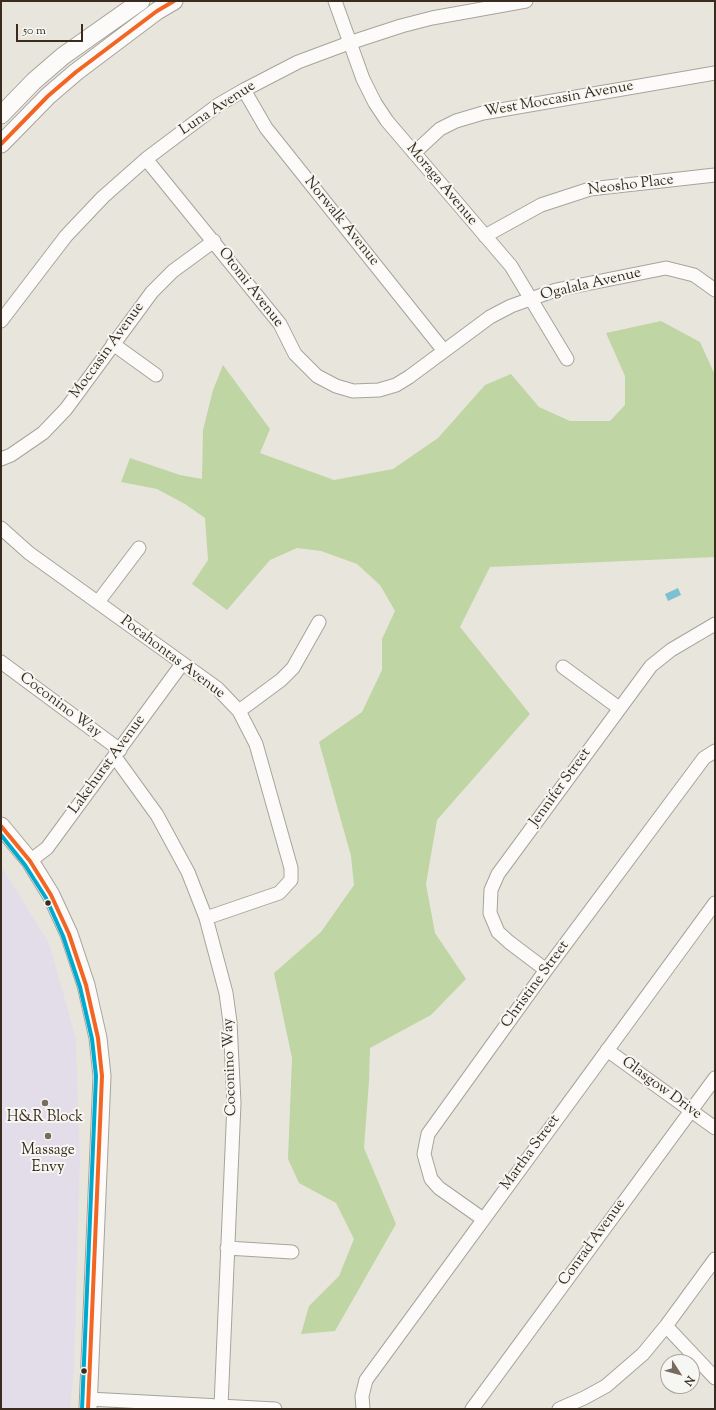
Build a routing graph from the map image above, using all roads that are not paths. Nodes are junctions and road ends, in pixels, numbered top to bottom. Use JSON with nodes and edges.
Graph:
{"nodes":[{"id":1,"x":141,"y":1,"type":"edge"},
{"id":2,"x":174,"y":1,"type":"edge"},
{"id":3,"x":335,"y":1,"type":"edge"},
{"id":4,"x":526,"y":1,"type":"edge"},
{"id":5,"x":349,"y":43,"type":"junction"},
{"id":6,"x":715,"y":73,"type":"edge"},
{"id":7,"x":244,"y":90,"type":"junction"},
{"id":8,"x":1,"y":115,"type":"edge"},
{"id":9,"x":1,"y":144,"type":"edge"},
{"id":10,"x":414,"y":153,"type":"junction"},
{"id":11,"x":146,"y":158,"type":"junction"},
{"id":12,"x":715,"y":175,"type":"edge"},
{"id":13,"x":485,"y":236,"type":"junction"},
{"id":14,"x":214,"y":241,"type":"junction"},
{"id":15,"x":715,"y":290,"type":"edge"},
{"id":16,"x":531,"y":298,"type":"junction"},
{"id":17,"x":1,"y":320,"type":"edge"},
{"id":18,"x":113,"y":344,"type":"junction"},
{"id":19,"x":444,"y":351,"type":"junction"},
{"id":20,"x":567,"y":359,"type":"dead end"},
{"id":21,"x":156,"y":375,"type":"dead end"},
{"id":22,"x":368,"y":390,"type":"joint"},
{"id":23,"x":1,"y":459,"type":"edge"},
{"id":24,"x":1,"y":528,"type":"edge"},
{"id":25,"x":139,"y":548,"type":"dead end"},
{"id":26,"x":98,"y":602,"type":"junction"},
{"id":27,"x":319,"y":622,"type":"dead end"},
{"id":28,"x":715,"y":624,"type":"edge"},
{"id":29,"x":1,"y":662,"type":"edge"},
{"id":30,"x":182,"y":664,"type":"junction"},
{"id":31,"x":563,"y":666,"type":"dead end"},
{"id":32,"x":619,"y":708,"type":"junction"},
{"id":33,"x":239,"y":711,"type":"junction"},
{"id":34,"x":715,"y":751,"type":"edge"},
{"id":35,"x":117,"y":753,"type":"junction"},
{"id":36,"x":1,"y":826,"type":"edge"},
{"id":37,"x":30,"y":861,"type":"junction"},
{"id":38,"x":715,"y":903,"type":"edge"},
{"id":39,"x":206,"y":918,"type":"junction"},
{"id":40,"x":546,"y":970,"type":"junction"},
{"id":41,"x":607,"y":1050,"type":"junction"},
{"id":42,"x":715,"y":1078,"type":"edge"},
{"id":43,"x":691,"y":1110,"type":"junction"},
{"id":44,"x":715,"y":1128,"type":"edge"},
{"id":45,"x":483,"y":1219,"type":"junction"},
{"id":46,"x":227,"y":1248,"type":"junction"},
{"id":47,"x":292,"y":1252,"type":"dead end"},
{"id":48,"x":715,"y":1259,"type":"edge"},
{"id":49,"x":666,"y":1326,"type":"junction"},
{"id":50,"x":715,"y":1378,"type":"edge"},
{"id":51,"x":88,"y":1404,"type":"edge"},
{"id":52,"x":586,"y":1404,"type":"edge"},
{"id":53,"x":221,"y":1406,"type":"junction"},
{"id":54,"x":275,"y":1409,"type":"edge"},
{"id":55,"x":363,"y":1409,"type":"edge"},
{"id":56,"x":472,"y":1409,"type":"edge"},
{"id":57,"x":559,"y":1409,"type":"edge"}],
"edges":[{"from":1,"to":8,"type":"main road"},
{"from":2,"to":9,"type":"main road"},
{"from":3,"to":5,"type":"street","name":"Moraga Avenue"},
{"from":4,"to":5,"type":"street","name":"Luna Avenue"},
{"from":5,"to":7,"type":"street","name":"Luna Avenue"},
{"from":5,"to":10,"type":"street","name":"Moraga Avenue"},
{"from":6,"to":10,"type":"street","name":"West Moccasin Avenue"},
{"from":7,"to":11,"type":"street","name":"Luna Avenue"},
{"from":7,"to":19,"type":"street","name":"Norwalk Avenue"},
{"from":10,"to":13,"type":"street","name":"Moraga Avenue"},
{"from":11,"to":14,"type":"street","name":"Otomi Avenue"},
{"from":11,"to":17,"type":"street","name":"Luna Avenue"},
{"from":12,"to":13,"type":"street","name":"Neosho Place"},
{"from":13,"to":16,"type":"street","name":"Moraga Avenue"},
{"from":14,"to":18,"type":"street","name":"Moccasin Avenue"},
{"from":14,"to":22,"type":"street","name":"Otomi Avenue"},
{"from":15,"to":16,"type":"street","name":"Ogalala Avenue"},
{"from":16,"to":19,"type":"street","name":"Ogalala Avenue"},
{"from":16,"to":20,"type":"street","name":"Moraga Avenue"},
{"from":18,"to":21,"type":"street"},
{"from":18,"to":23,"type":"street","name":"Moccasin Avenue"},
{"from":19,"to":22,"type":"street","name":"Ogalala Avenue"},
{"from":24,"to":26,"type":"street","name":"Pocahontas Avenue"},
{"from":25,"to":26,"type":"street"},
{"from":26,"to":30,"type":"street","name":"Pocahontas Avenue"},
{"from":27,"to":33,"type":"street"},
{"from":28,"to":32,"type":"street","name":"Jennifer Street"},
{"from":29,"to":35,"type":"street","name":"Coconino Way"},
{"from":30,"to":33,"type":"street","name":"Pocahontas Avenue"},
{"from":30,"to":35,"type":"street","name":"Lakehurst Avenue"},
{"from":31,"to":32,"type":"street"},
{"from":32,"to":40,"type":"street","name":"Jennifer Street"},
{"from":33,"to":39,"type":"street","name":"Pocahontas Avenue"},
{"from":34,"to":40,"type":"street","name":"Christine Street"},
{"from":35,"to":37,"type":"street","name":"Lakehurst Avenue"},
{"from":35,"to":39,"type":"street","name":"Coconino Way"},
{"from":36,"to":37,"type":"main road"},
{"from":37,"to":51,"type":"main road"},
{"from":38,"to":41,"type":"street","name":"Martha Street"},
{"from":39,"to":46,"type":"street","name":"Coconino Way"},
{"from":40,"to":45,"type":"street","name":"Christine Street"},
{"from":41,"to":43,"type":"street","name":"Glasgow Drive"},
{"from":41,"to":45,"type":"street","name":"Martha Street"},
{"from":42,"to":43,"type":"street","name":"Conrad Avenue"},
{"from":43,"to":44,"type":"street","name":"Glasgow Drive"},
{"from":43,"to":56,"type":"street","name":"Conrad Avenue"},
{"from":45,"to":55,"type":"street","name":"Martha Street"},
{"from":46,"to":47,"type":"street"},
{"from":46,"to":53,"type":"street","name":"Coconino Way"},
{"from":48,"to":49,"type":"street"},
{"from":49,"to":50,"type":"street"},
{"from":49,"to":52,"type":"street"},
{"from":51,"to":53,"type":"street"},
{"from":52,"to":57,"type":"street"},
{"from":53,"to":54,"type":"street"}]}
